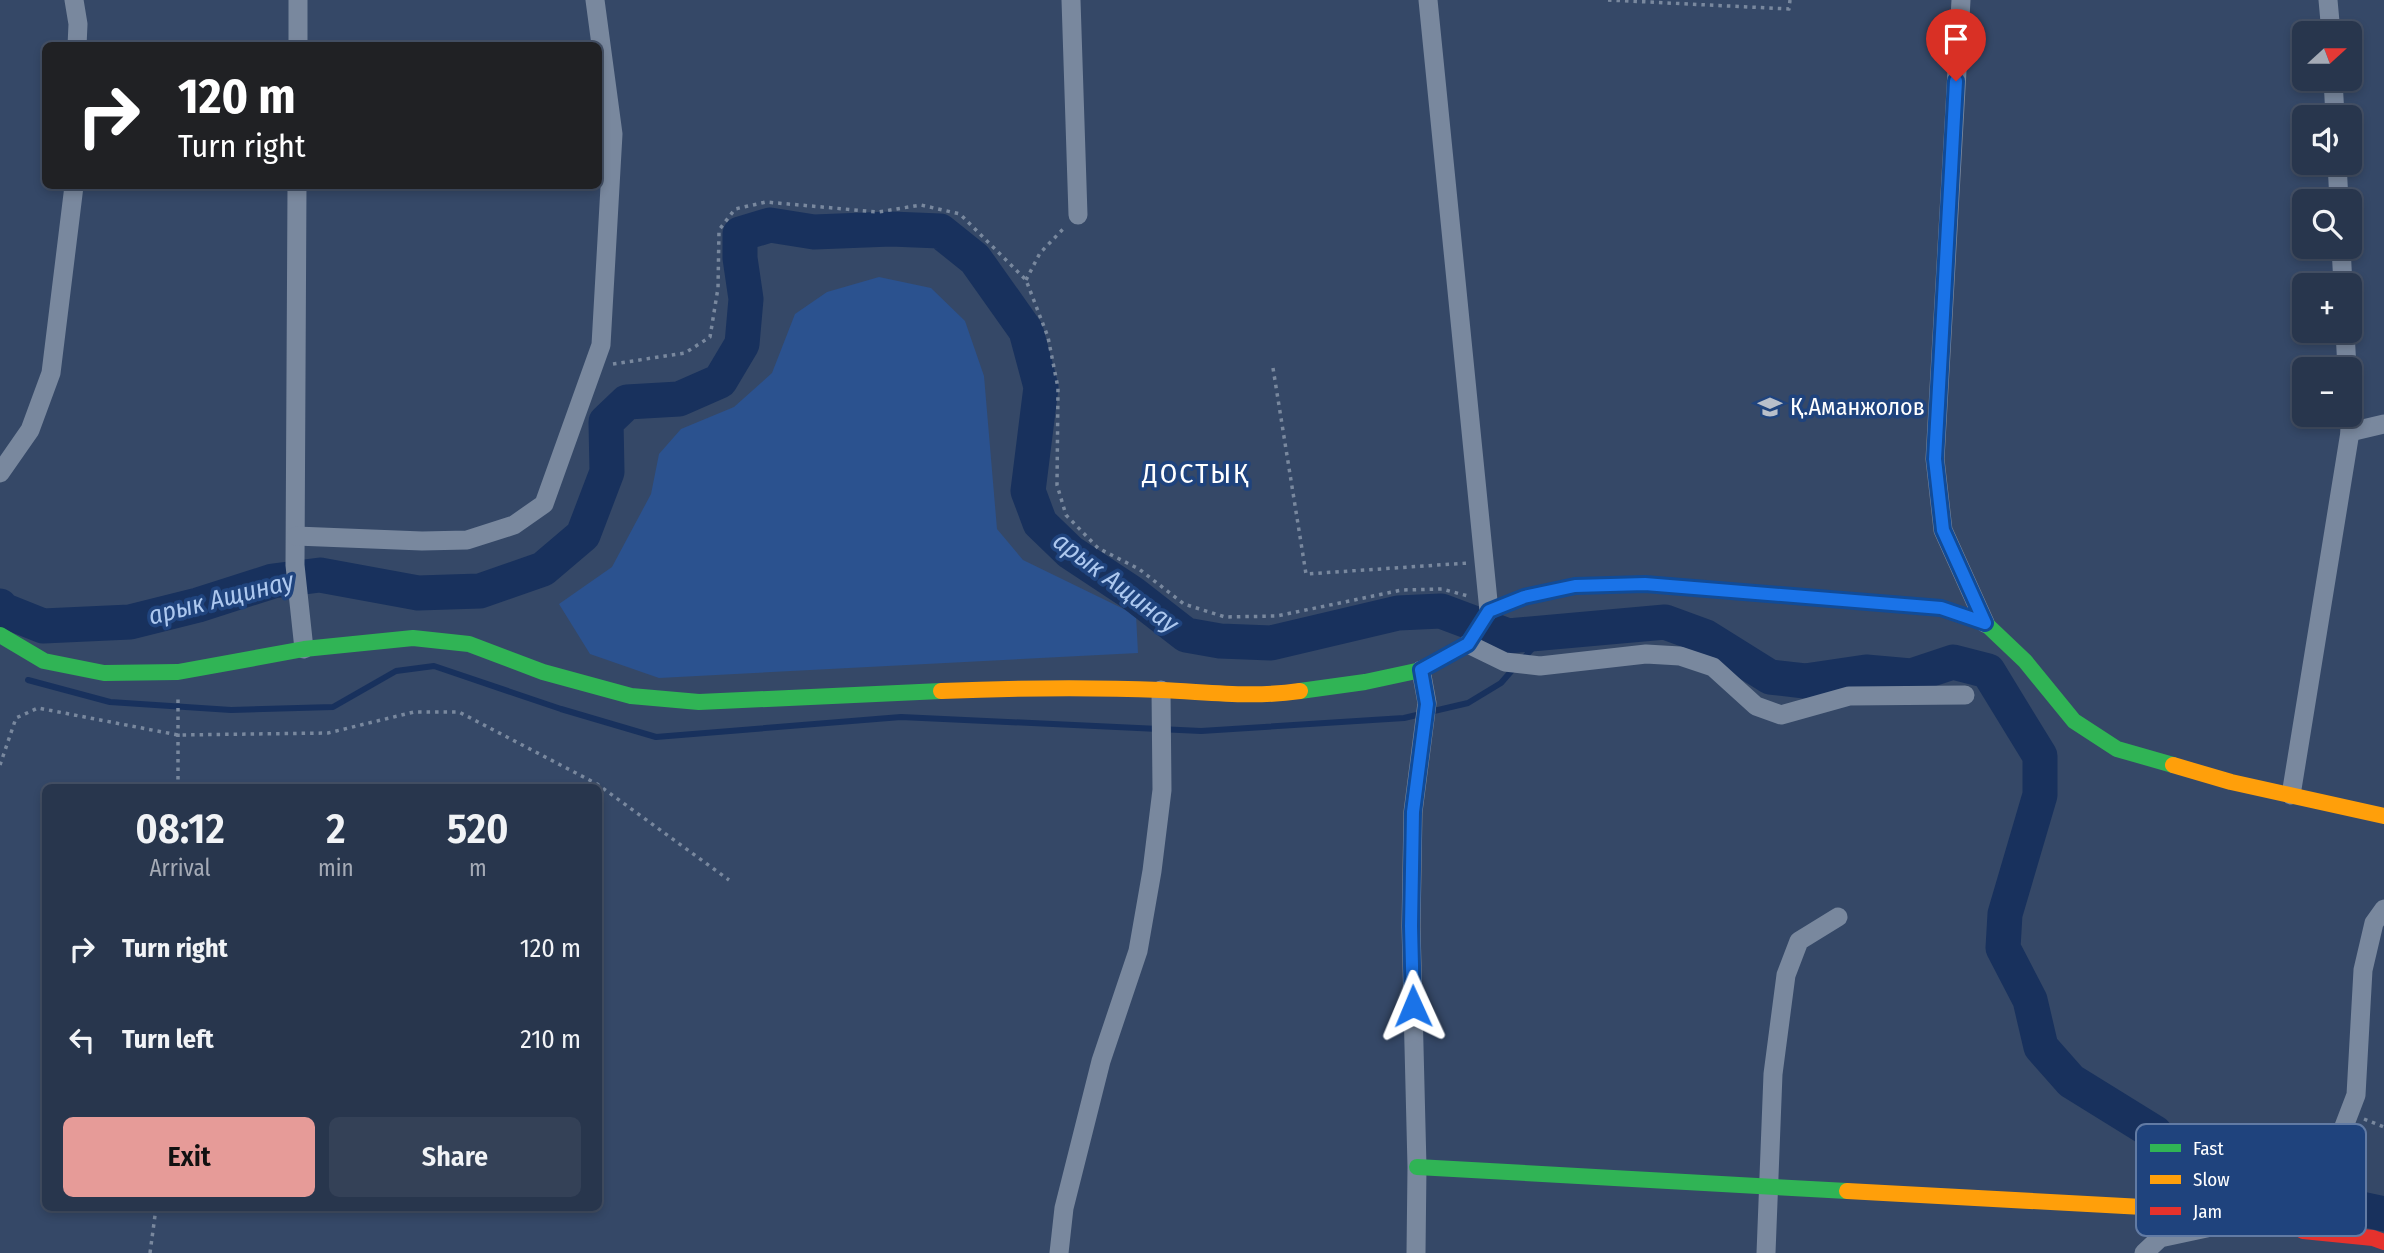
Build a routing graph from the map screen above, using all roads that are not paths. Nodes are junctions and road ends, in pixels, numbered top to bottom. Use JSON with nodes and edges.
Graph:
{"nodes":[{"id":1,"x":74,"y":0,"type":"edge"},
{"id":2,"x":298,"y":0,"type":"edge"},
{"id":3,"x":595,"y":0,"type":"edge"},
{"id":4,"x":1071,"y":0,"type":"edge"},
{"id":5,"x":1428,"y":0,"type":"edge"},
{"id":6,"x":1961,"y":0,"type":"edge"},
{"id":7,"x":2328,"y":0,"type":"edge"},
{"id":8,"x":2330,"y":21,"type":"edge"},
{"id":9,"x":77,"y":42,"type":"edge"},
{"id":10,"x":298,"y":42,"type":"edge"},
{"id":11,"x":601,"y":42,"type":"edge"},
{"id":12,"x":602,"y":52,"type":"edge"},
{"id":13,"x":74,"y":189,"type":"edge"},
{"id":14,"x":297,"y":189,"type":"edge"},
{"id":15,"x":1078,"y":215,"type":"road end"},
{"id":16,"x":2362,"y":423,"type":"edge"},
{"id":17,"x":2384,"y":424,"type":"edge"},
{"id":18,"x":2349,"y":427,"type":"edge"},
{"id":19,"x":0,"y":474,"type":"edge"},
{"id":20,"x":296,"y":536,"type":"junction"},
{"id":21,"x":1489,"y":611,"type":"junction"},
{"id":22,"x":1985,"y":623,"type":"junction"},
{"id":23,"x":0,"y":635,"type":"edge"},
{"id":24,"x":1468,"y":644,"type":"junction"},
{"id":25,"x":304,"y":649,"type":"junction"},
{"id":26,"x":1421,"y":670,"type":"junction"},
{"id":27,"x":1161,"y":690,"type":"junction"},
{"id":28,"x":1965,"y":695,"type":"dead end"},
{"id":29,"x":2291,"y":795,"type":"junction"},
{"id":30,"x":2384,"y":816,"type":"edge"},
{"id":31,"x":2384,"y":909,"type":"edge"},
{"id":32,"x":1838,"y":917,"type":"dead end"},
{"id":33,"x":2345,"y":1124,"type":"edge"},
{"id":34,"x":1417,"y":1167,"type":"junction"},
{"id":35,"x":1769,"y":1186,"type":"junction"},
{"id":36,"x":2136,"y":1206,"type":"edge"},
{"id":37,"x":2169,"y":1236,"type":"edge"},
{"id":38,"x":2353,"y":1236,"type":"edge"},
{"id":39,"x":2384,"y":1242,"type":"edge"},
{"id":40,"x":1059,"y":1253,"type":"edge"},
{"id":41,"x":1416,"y":1253,"type":"edge"},
{"id":42,"x":1766,"y":1253,"type":"edge"},
{"id":43,"x":2144,"y":1253,"type":"edge"}],
"edges":[{"from":1,"to":9,"type":"street"},
{"from":2,"to":10,"type":"street"},
{"from":3,"to":11,"type":"street"},
{"from":4,"to":15,"type":"street"},
{"from":5,"to":21,"type":"street"},
{"from":6,"to":22,"type":"street"},
{"from":7,"to":8,"type":"street"},
{"from":12,"to":20,"type":"street"},
{"from":13,"to":19,"type":"street"},
{"from":14,"to":20,"type":"street"},
{"from":16,"to":17,"type":"street"},
{"from":18,"to":29,"type":"street"},
{"from":20,"to":25,"type":"street"},
{"from":21,"to":22,"type":"main road"},
{"from":21,"to":24,"type":"main road"},
{"from":22,"to":29,"type":"main road"},
{"from":23,"to":25,"type":"main road"},
{"from":24,"to":26,"type":"main road"},
{"from":24,"to":28,"type":"street"},
{"from":25,"to":27,"type":"main road"},
{"from":26,"to":27,"type":"main road"},
{"from":26,"to":34,"type":"street"},
{"from":27,"to":40,"type":"street"},
{"from":29,"to":30,"type":"main road"},
{"from":31,"to":33,"type":"street"},
{"from":32,"to":35,"type":"street"},
{"from":34,"to":35,"type":"main road"},
{"from":34,"to":41,"type":"street"},
{"from":35,"to":36,"type":"main road"},
{"from":35,"to":42,"type":"street"},
{"from":37,"to":43,"type":"street"},
{"from":38,"to":39,"type":"main road"}]}
